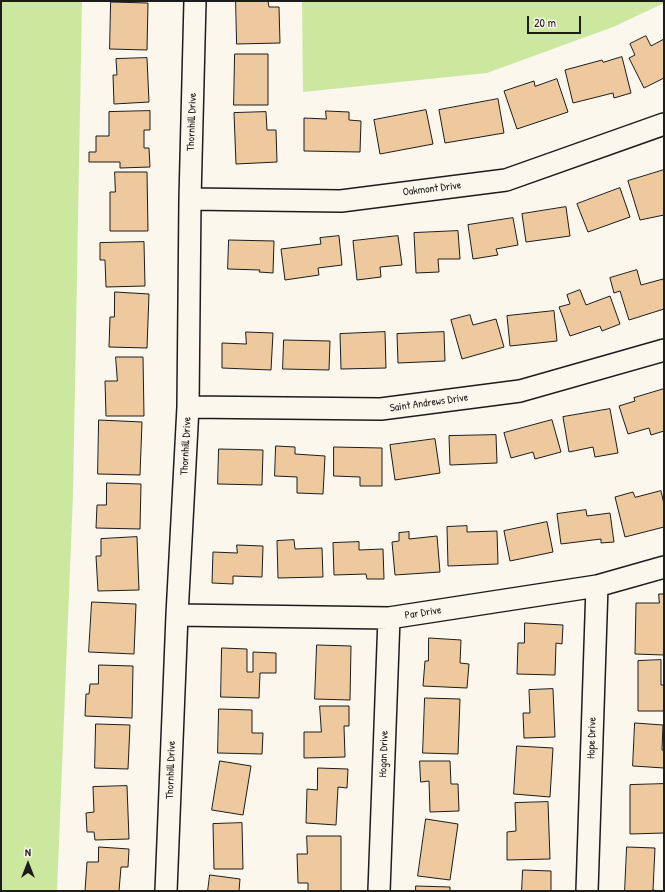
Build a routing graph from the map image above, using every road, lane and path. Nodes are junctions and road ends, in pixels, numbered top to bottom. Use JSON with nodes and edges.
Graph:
{"nodes":[{"id":1,"x":195,"y":1,"type":"edge"},
{"id":2,"x":664,"y":124,"type":"edge"},
{"id":3,"x":190,"y":199,"type":"junction"},
{"id":4,"x":664,"y":350,"type":"edge"},
{"id":5,"x":188,"y":407,"type":"junction"},
{"id":6,"x":664,"y":567,"type":"edge"},
{"id":7,"x":597,"y":586,"type":"junction"},
{"id":8,"x":177,"y":615,"type":"junction"},
{"id":9,"x":389,"y":618,"type":"junction"},
{"id":10,"x":166,"y":891,"type":"edge"},
{"id":11,"x":378,"y":891,"type":"edge"},
{"id":12,"x":587,"y":891,"type":"edge"}],
"edges":[{"from":1,"to":3,"type":"street","name":"Thornhill Drive"},
{"from":2,"to":3,"type":"street","name":"Oakmont Drive"},
{"from":3,"to":5,"type":"street","name":"Thornhill Drive"},
{"from":4,"to":5,"type":"street","name":"Saint Andrews Drive"},
{"from":5,"to":8,"type":"street","name":"Thornhill Drive"},
{"from":6,"to":7,"type":"street","name":"Par Drive"},
{"from":7,"to":9,"type":"street","name":"Par Drive"},
{"from":7,"to":12,"type":"street","name":"Hope Drive"},
{"from":8,"to":9,"type":"street","name":"Par Drive"},
{"from":8,"to":10,"type":"street","name":"Thornhill Drive"},
{"from":9,"to":11,"type":"street","name":"Hogan Drive"}]}
